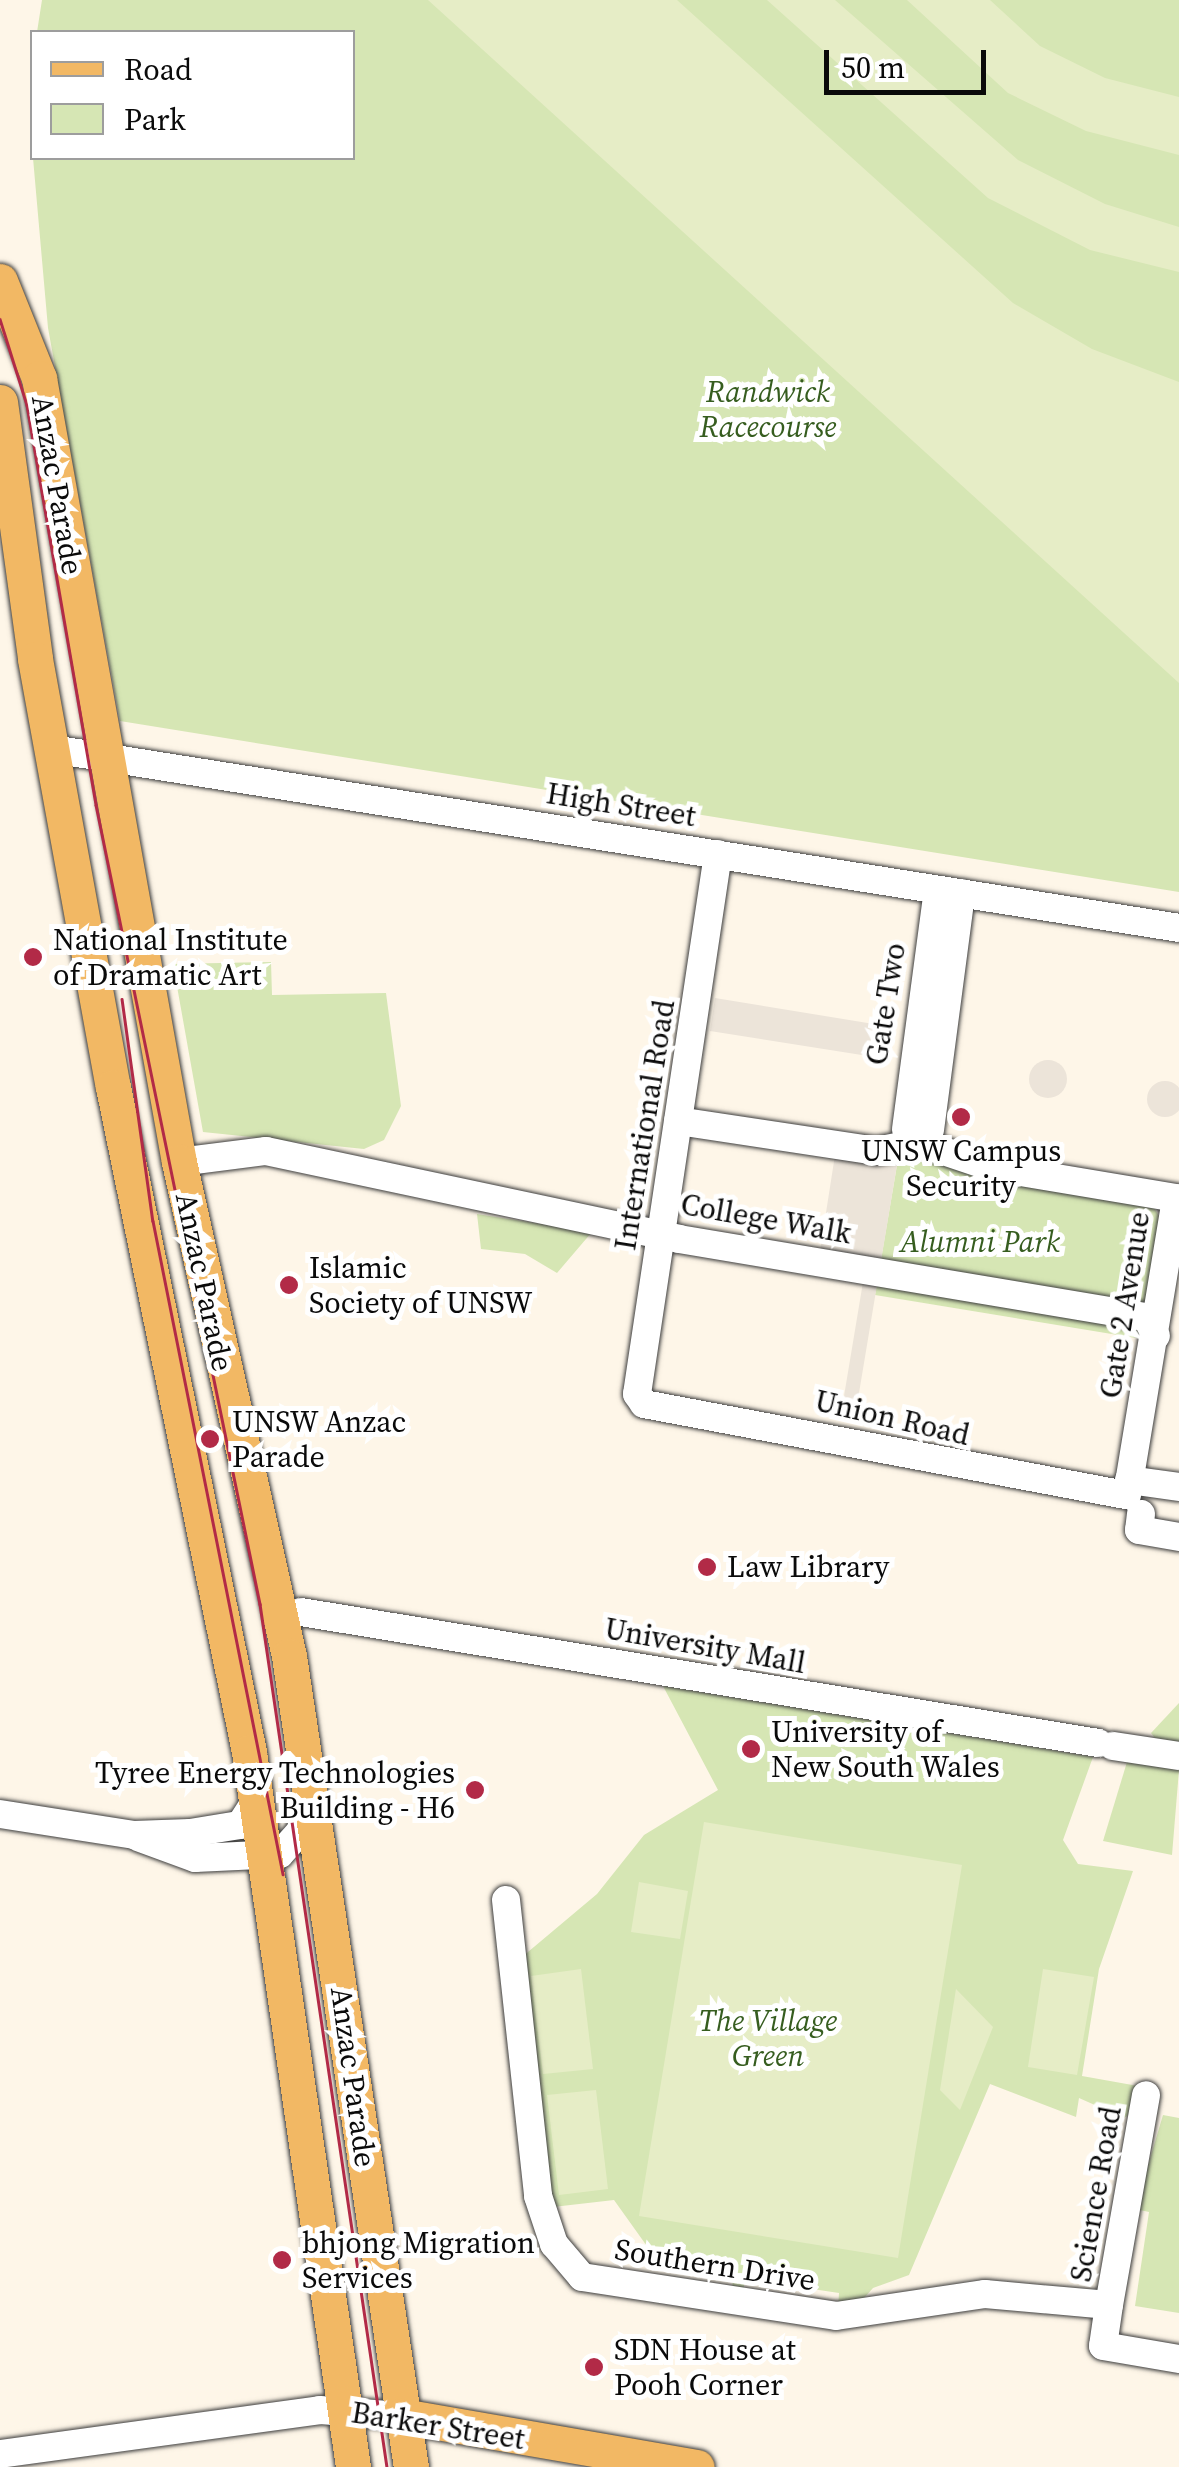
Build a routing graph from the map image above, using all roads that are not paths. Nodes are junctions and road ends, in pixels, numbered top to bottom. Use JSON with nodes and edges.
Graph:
{"nodes":[{"id":1,"x":0,"y":281,"type":"edge"},
{"id":2,"x":0,"y":402,"type":"edge"},
{"id":3,"x":52,"y":749,"type":"junction"},
{"id":4,"x":104,"y":753,"type":"junction"},
{"id":5,"x":718,"y":854,"type":"junction"},
{"id":6,"x":950,"y":892,"type":"junction"},
{"id":7,"x":1179,"y":928,"type":"edge"},
{"id":8,"x":678,"y":1121,"type":"junction"},
{"id":9,"x":917,"y":1138,"type":"junction"},
{"id":10,"x":179,"y":1162,"type":"junction"},
{"id":11,"x":661,"y":1233,"type":"junction"},
{"id":12,"x":1167,"y":1338,"type":"edge"},
{"id":13,"x":644,"y":1404,"type":"joint"},
{"id":14,"x":1179,"y":1488,"type":"edge"},
{"id":15,"x":1138,"y":1495,"type":"junction"},
{"id":16,"x":1179,"y":1537,"type":"edge"},
{"id":17,"x":301,"y":1612,"type":"dead end"},
{"id":18,"x":1179,"y":1756,"type":"edge"},
{"id":19,"x":308,"y":1767,"type":"junction"},
{"id":20,"x":256,"y":1800,"type":"junction"},
{"id":21,"x":0,"y":1814,"type":"edge"},
{"id":22,"x":134,"y":1835,"type":"junction"},
{"id":23,"x":266,"y":1856,"type":"junction"},
{"id":24,"x":506,"y":1900,"type":"dead end"},
{"id":25,"x":1146,"y":2095,"type":"dead end"},
{"id":26,"x":1109,"y":2305,"type":"junction"},
{"id":27,"x":1179,"y":2359,"type":"edge"},
{"id":28,"x":344,"y":2410,"type":"junction"},
{"id":29,"x":402,"y":2416,"type":"junction"},
{"id":30,"x":0,"y":2454,"type":"edge"},
{"id":31,"x":354,"y":2467,"type":"edge"},
{"id":32,"x":411,"y":2467,"type":"edge"},
{"id":33,"x":697,"y":2467,"type":"edge"}],
"edges":[{"from":1,"to":4,"type":"main road","name":"Anzac Parade"},
{"from":2,"to":3,"type":"main road","name":"Anzac Parade"},
{"from":3,"to":4,"type":"street","name":"High Street"},
{"from":3,"to":20,"type":"main road","name":"Anzac Parade"},
{"from":4,"to":5,"type":"street","name":"High Street"},
{"from":4,"to":10,"type":"main road","name":"Anzac Parade"},
{"from":5,"to":6,"type":"street","name":"High Street"},
{"from":5,"to":8,"type":"street","name":"International Road"},
{"from":6,"to":7,"type":"street","name":"High Street"},
{"from":6,"to":9,"type":"street","name":"Gate Two"},
{"from":8,"to":9,"type":"street"},
{"from":8,"to":11,"type":"street","name":"International Road"},
{"from":9,"to":12,"type":"street","name":"Gate 2 Avenue"},
{"from":10,"to":11,"type":"street","name":"College Walk"},
{"from":10,"to":19,"type":"main road","name":"Anzac Parade"},
{"from":11,"to":12,"type":"street","name":"College Walk"},
{"from":11,"to":13,"type":"street","name":"International Road"},
{"from":12,"to":15,"type":"street","name":"Gate 2 Avenue"},
{"from":13,"to":15,"type":"street","name":"Union Road"},
{"from":14,"to":15,"type":"street","name":"Union Road"},
{"from":15,"to":16,"type":"street"},
{"from":17,"to":18,"type":"street","name":"University Mall"},
{"from":19,"to":23,"type":"street"},
{"from":19,"to":29,"type":"main road","name":"Anzac Parade"},
{"from":20,"to":22,"type":"street"},
{"from":20,"to":23,"type":"main road","name":"Anzac Parade"},
{"from":21,"to":22,"type":"street"},
{"from":22,"to":23,"type":"street"},
{"from":23,"to":28,"type":"main road","name":"Anzac Parade"},
{"from":24,"to":26,"type":"street","name":"Southern Drive"},
{"from":25,"to":26,"type":"street","name":"Science Road"},
{"from":26,"to":27,"type":"street"},
{"from":28,"to":29,"type":"street","name":"Barker Street"},
{"from":28,"to":30,"type":"street","name":"Barker Street"},
{"from":28,"to":31,"type":"main road","name":"Anzac Parade"},
{"from":29,"to":32,"type":"main road","name":"Anzac Parade"},
{"from":29,"to":33,"type":"main road","name":"Barker Street"}]}
